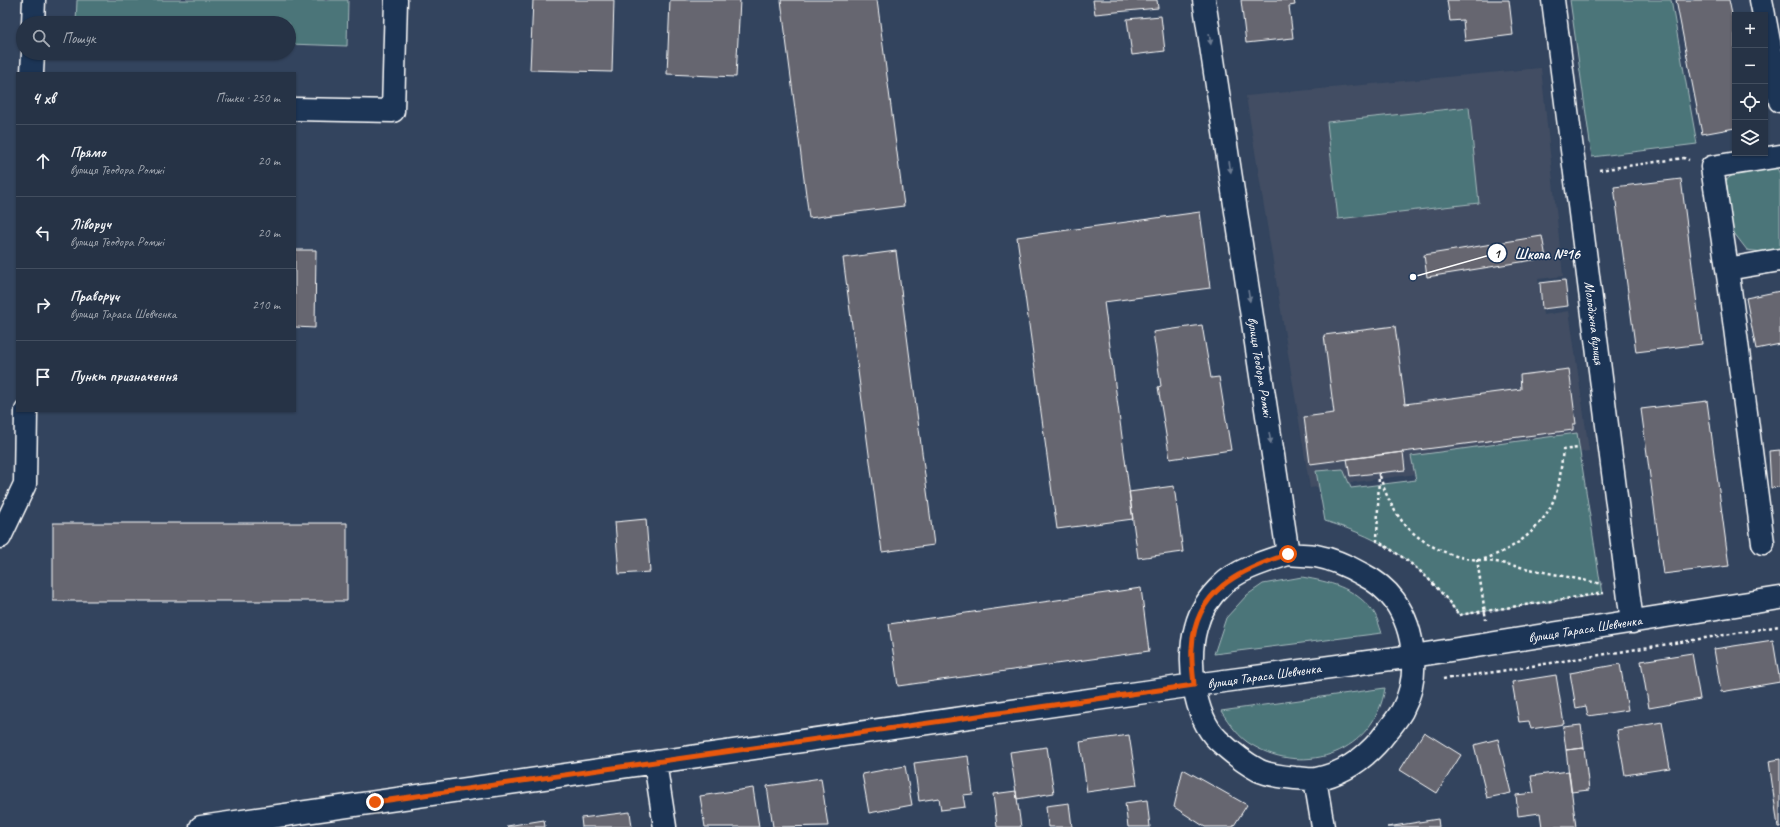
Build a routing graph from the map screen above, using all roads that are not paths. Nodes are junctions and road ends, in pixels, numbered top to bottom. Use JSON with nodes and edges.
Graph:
{"nodes":[{"id":1,"x":34,"y":0,"type":"edge"},
{"id":2,"x":396,"y":0,"type":"edge"},
{"id":3,"x":1204,"y":0,"type":"edge"},
{"id":4,"x":1553,"y":0,"type":"edge"},
{"id":5,"x":1761,"y":0,"type":"edge"},
{"id":6,"x":1763,"y":12,"type":"edge"},
{"id":7,"x":33,"y":16,"type":"edge"},
{"id":8,"x":1768,"y":36,"type":"edge"},
{"id":9,"x":33,"y":60,"type":"edge"},
{"id":10,"x":32,"y":72,"type":"edge"},
{"id":11,"x":1780,"y":101,"type":"edge"},
{"id":12,"x":296,"y":109,"type":"edge"},
{"id":13,"x":1780,"y":156,"type":"edge"},
{"id":14,"x":1780,"y":260,"type":"edge"},
{"id":15,"x":1727,"y":269,"type":"junction"},
{"id":16,"x":26,"y":412,"type":"edge"},
{"id":17,"x":3,"y":526,"type":"edge"},
{"id":18,"x":1763,"y":543,"type":"dead end"},
{"id":19,"x":1288,"y":554,"type":"junction"},
{"id":20,"x":1780,"y":598,"type":"edge"},
{"id":21,"x":1632,"y":622,"type":"junction"},
{"id":22,"x":1413,"y":656,"type":"junction"},
{"id":23,"x":1194,"y":685,"type":"junction"},
{"id":24,"x":655,"y":762,"type":"junction"},
{"id":25,"x":1316,"y":779,"type":"junction"},
{"id":26,"x":201,"y":827,"type":"edge"},
{"id":27,"x":664,"y":827,"type":"edge"},
{"id":28,"x":1323,"y":827,"type":"edge"}],
"edges":[{"from":1,"to":7,"type":"street"},
{"from":2,"to":12,"type":"street"},
{"from":3,"to":19,"type":"street","name":"вулиця Теодора Ромжі","one_way":true},
{"from":4,"to":21,"type":"street","name":"Молодіжна вулиця"},
{"from":5,"to":6,"type":"street"},
{"from":8,"to":11,"type":"street"},
{"from":9,"to":10,"type":"street"},
{"from":13,"to":15,"type":"street"},
{"from":14,"to":15,"type":"street"},
{"from":15,"to":18,"type":"street"},
{"from":16,"to":17,"type":"street"},
{"from":19,"to":22,"type":"street"},
{"from":19,"to":23,"type":"street"},
{"from":20,"to":21,"type":"street","name":"вулиця Тараса Шевченка"},
{"from":21,"to":22,"type":"street","name":"вулиця Тараса Шевченка"},
{"from":22,"to":23,"type":"street","name":"вулиця Тараса Шевченка"},
{"from":22,"to":25,"type":"street"},
{"from":23,"to":24,"type":"street","name":"вулиця Тараса Шевченка"},
{"from":23,"to":25,"type":"street"},
{"from":24,"to":26,"type":"street","name":"вулиця Тараса Шевченка"},
{"from":24,"to":27,"type":"street"},
{"from":25,"to":28,"type":"street"}]}
